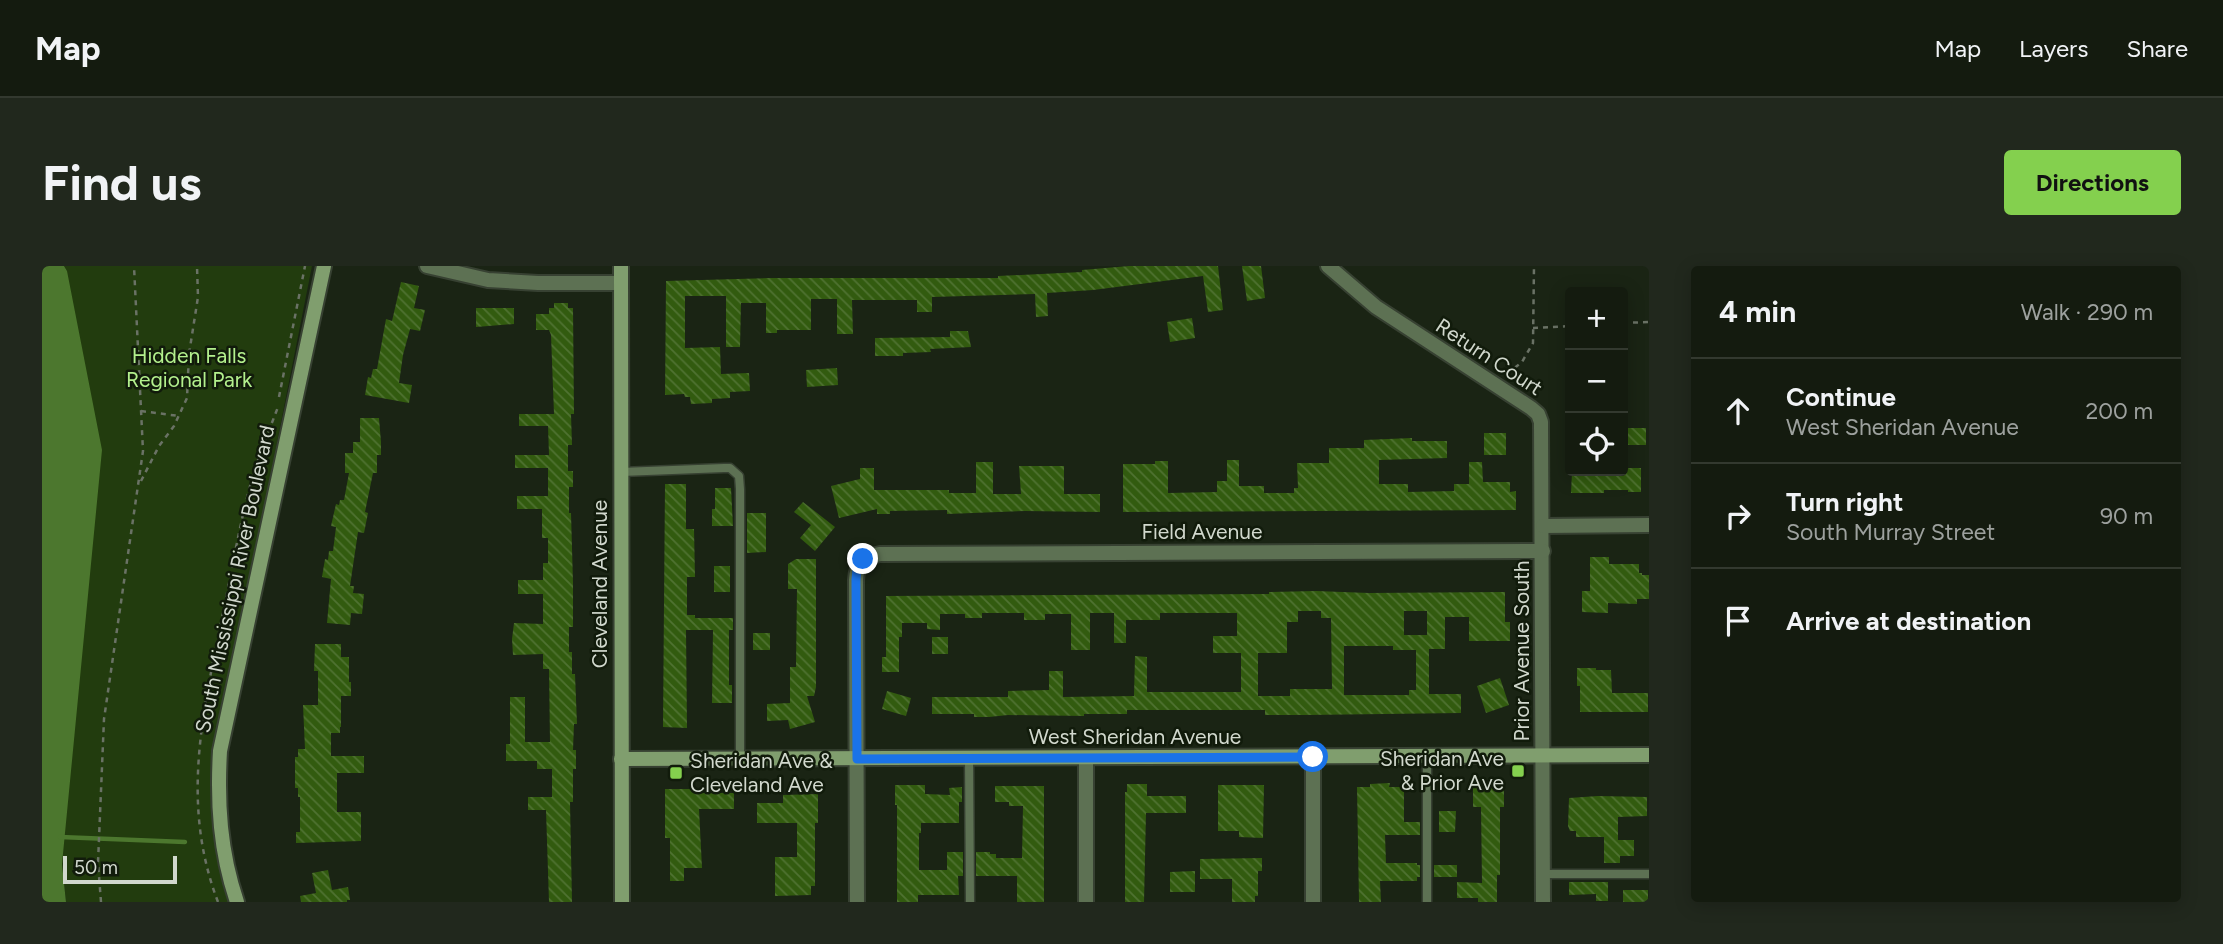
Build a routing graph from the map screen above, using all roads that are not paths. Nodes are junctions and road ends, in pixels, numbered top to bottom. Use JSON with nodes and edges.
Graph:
{"nodes":[{"id":1,"x":324,"y":266,"type":"edge"},
{"id":2,"x":428,"y":266,"type":"edge"},
{"id":3,"x":621,"y":266,"type":"edge"},
{"id":4,"x":1328,"y":266,"type":"edge"},
{"id":5,"x":621,"y":283,"type":"junction"},
{"id":6,"x":621,"y":472,"type":"junction"},
{"id":7,"x":1649,"y":525,"type":"edge"},
{"id":8,"x":1543,"y":526,"type":"junction"},
{"id":9,"x":1543,"y":551,"type":"junction"},
{"id":10,"x":1649,"y":755,"type":"edge"},
{"id":11,"x":1542,"y":756,"type":"junction"},
{"id":12,"x":1313,"y":757,"type":"junction"},
{"id":13,"x":1427,"y":757,"type":"junction"},
{"id":14,"x":969,"y":758,"type":"junction"},
{"id":15,"x":1086,"y":758,"type":"junction"},
{"id":16,"x":621,"y":759,"type":"junction"},
{"id":17,"x":740,"y":759,"type":"junction"},
{"id":18,"x":857,"y":759,"type":"junction"},
{"id":19,"x":1543,"y":874,"type":"junction"},
{"id":20,"x":1649,"y":874,"type":"edge"},
{"id":21,"x":237,"y":902,"type":"edge"},
{"id":22,"x":622,"y":902,"type":"edge"},
{"id":23,"x":857,"y":902,"type":"edge"},
{"id":24,"x":970,"y":902,"type":"edge"},
{"id":25,"x":1086,"y":902,"type":"edge"},
{"id":26,"x":1313,"y":902,"type":"edge"},
{"id":27,"x":1427,"y":902,"type":"edge"},
{"id":28,"x":1543,"y":902,"type":"edge"}],
"edges":[{"from":1,"to":21,"type":"street","name":"South Mississippi River Boulevard"},
{"from":2,"to":5,"type":"street"},
{"from":3,"to":5,"type":"street","name":"Cleveland Avenue"},
{"from":4,"to":8,"type":"street","name":"Return Court"},
{"from":5,"to":6,"type":"street","name":"Cleveland Avenue"},
{"from":6,"to":16,"type":"street","name":"Cleveland Avenue"},
{"from":6,"to":17,"type":"lane"},
{"from":7,"to":8,"type":"street"},
{"from":8,"to":9,"type":"street","name":"Prior Avenue South"},
{"from":9,"to":11,"type":"street","name":"Prior Avenue South"},
{"from":9,"to":18,"type":"street","name":"Field Avenue"},
{"from":10,"to":11,"type":"street","name":"West Sheridan Avenue"},
{"from":11,"to":13,"type":"street","name":"West Sheridan Avenue"},
{"from":11,"to":19,"type":"street","name":"Prior Avenue South"},
{"from":12,"to":13,"type":"street","name":"West Sheridan Avenue"},
{"from":12,"to":15,"type":"street","name":"West Sheridan Avenue"},
{"from":12,"to":26,"type":"street"},
{"from":13,"to":27,"type":"lane"},
{"from":14,"to":15,"type":"street","name":"West Sheridan Avenue"},
{"from":14,"to":18,"type":"street","name":"West Sheridan Avenue"},
{"from":14,"to":24,"type":"lane"},
{"from":15,"to":25,"type":"street"},
{"from":16,"to":17,"type":"street","name":"West Sheridan Avenue"},
{"from":16,"to":22,"type":"street","name":"Cleveland Avenue"},
{"from":17,"to":18,"type":"street","name":"West Sheridan Avenue"},
{"from":18,"to":23,"type":"street"},
{"from":19,"to":20,"type":"lane"},
{"from":19,"to":28,"type":"street","name":"Prior Avenue South"}]}
